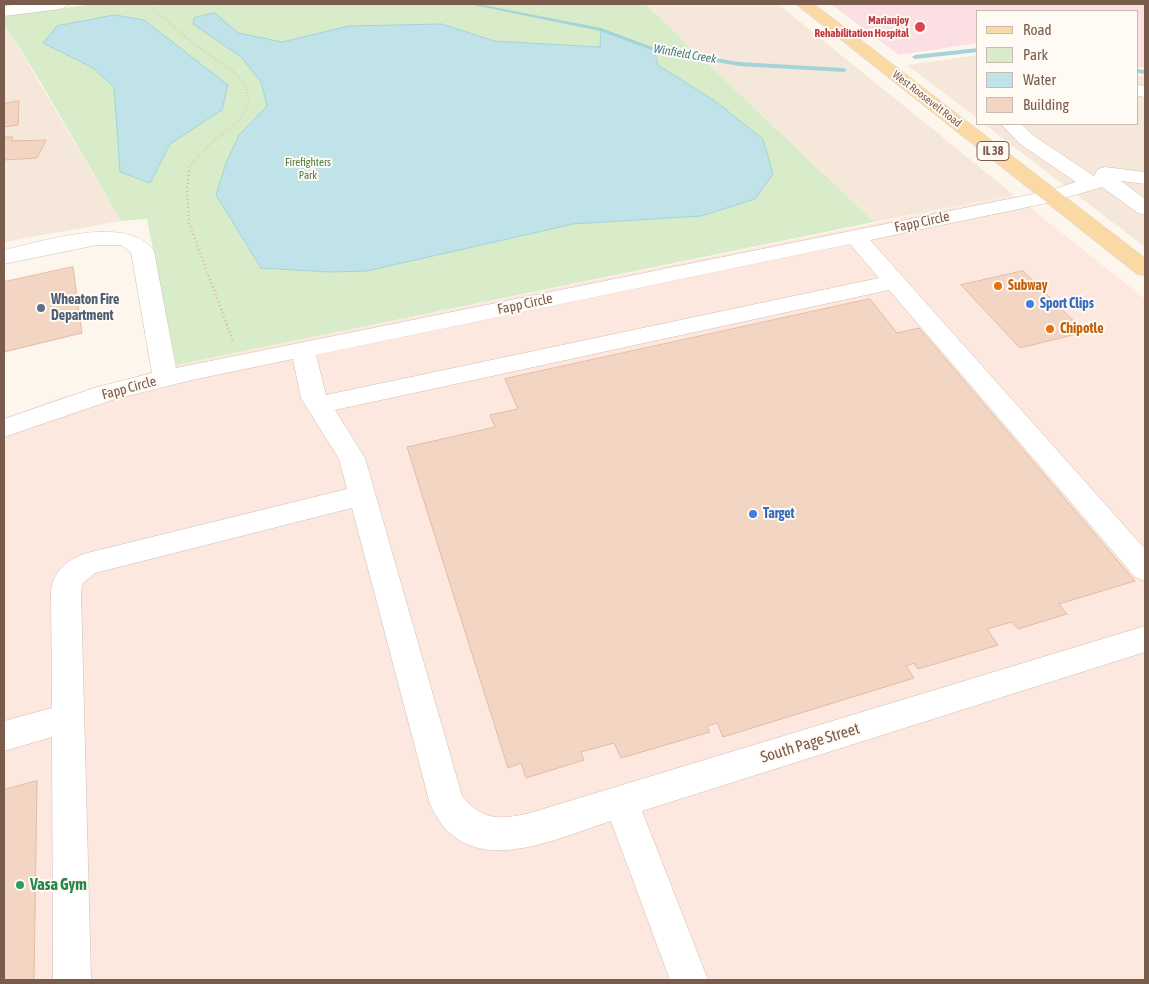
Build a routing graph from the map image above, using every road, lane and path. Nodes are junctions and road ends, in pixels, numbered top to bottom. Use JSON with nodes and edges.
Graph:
{"nodes":[{"id":1,"x":60,"y":4,"type":"edge"},
{"id":2,"x":148,"y":4,"type":"edge"},
{"id":3,"x":804,"y":4,"type":"edge"},
{"id":4,"x":4,"y":11,"type":"edge"},
{"id":5,"x":1011,"y":125,"type":"edge"},
{"id":6,"x":1145,"y":178,"type":"edge"},
{"id":7,"x":1098,"y":181,"type":"junction"},
{"id":8,"x":1052,"y":196,"type":"junction"},
{"id":9,"x":1145,"y":209,"type":"edge"},
{"id":10,"x":855,"y":236,"type":"junction"},
{"id":11,"x":4,"y":257,"type":"edge"},
{"id":12,"x":1145,"y":269,"type":"edge"},
{"id":13,"x":894,"y":282,"type":"junction"},
{"id":14,"x":303,"y":349,"type":"junction"},
{"id":15,"x":240,"y":362,"type":"junction"},
{"id":16,"x":165,"y":378,"type":"junction"},
{"id":17,"x":318,"y":404,"type":"junction"},
{"id":18,"x":4,"y":428,"type":"edge"},
{"id":19,"x":362,"y":496,"type":"junction"},
{"id":20,"x":1145,"y":569,"type":"edge"},
{"id":21,"x":1145,"y":638,"type":"edge"},
{"id":22,"x":68,"y":718,"type":"junction"},
{"id":23,"x":4,"y":736,"type":"edge"},
{"id":24,"x":621,"y":801,"type":"junction"},
{"id":25,"x":72,"y":980,"type":"edge"},
{"id":26,"x":689,"y":980,"type":"edge"}],
"edges":[{"from":1,"to":4,"type":"street"},
{"from":2,"to":15,"type":"path"},
{"from":3,"to":8,"type":"main road","name":"West Roosevelt Road","number":"IL 38"},
{"from":5,"to":7,"type":"street"},
{"from":6,"to":7,"type":"street","name":"Fapp Circle"},
{"from":7,"to":8,"type":"street","name":"Fapp Circle"},
{"from":7,"to":9,"type":"street"},
{"from":8,"to":10,"type":"street","name":"Fapp Circle"},
{"from":8,"to":12,"type":"main road","name":"West Roosevelt Road","number":"IL 38"},
{"from":10,"to":13,"type":"street"},
{"from":10,"to":14,"type":"street","name":"Fapp Circle"},
{"from":11,"to":16,"type":"street"},
{"from":13,"to":17,"type":"street"},
{"from":13,"to":20,"type":"street"},
{"from":14,"to":15,"type":"street","name":"Fapp Circle"},
{"from":14,"to":17,"type":"street"},
{"from":15,"to":16,"type":"street","name":"Fapp Circle"},
{"from":16,"to":18,"type":"street","name":"Fapp Circle"},
{"from":17,"to":19,"type":"street"},
{"from":19,"to":22,"type":"street"},
{"from":19,"to":24,"type":"street","name":"South Page Street"},
{"from":21,"to":24,"type":"street","name":"South Page Street"},
{"from":22,"to":23,"type":"street"},
{"from":22,"to":25,"type":"street"},
{"from":24,"to":26,"type":"street"}]}
